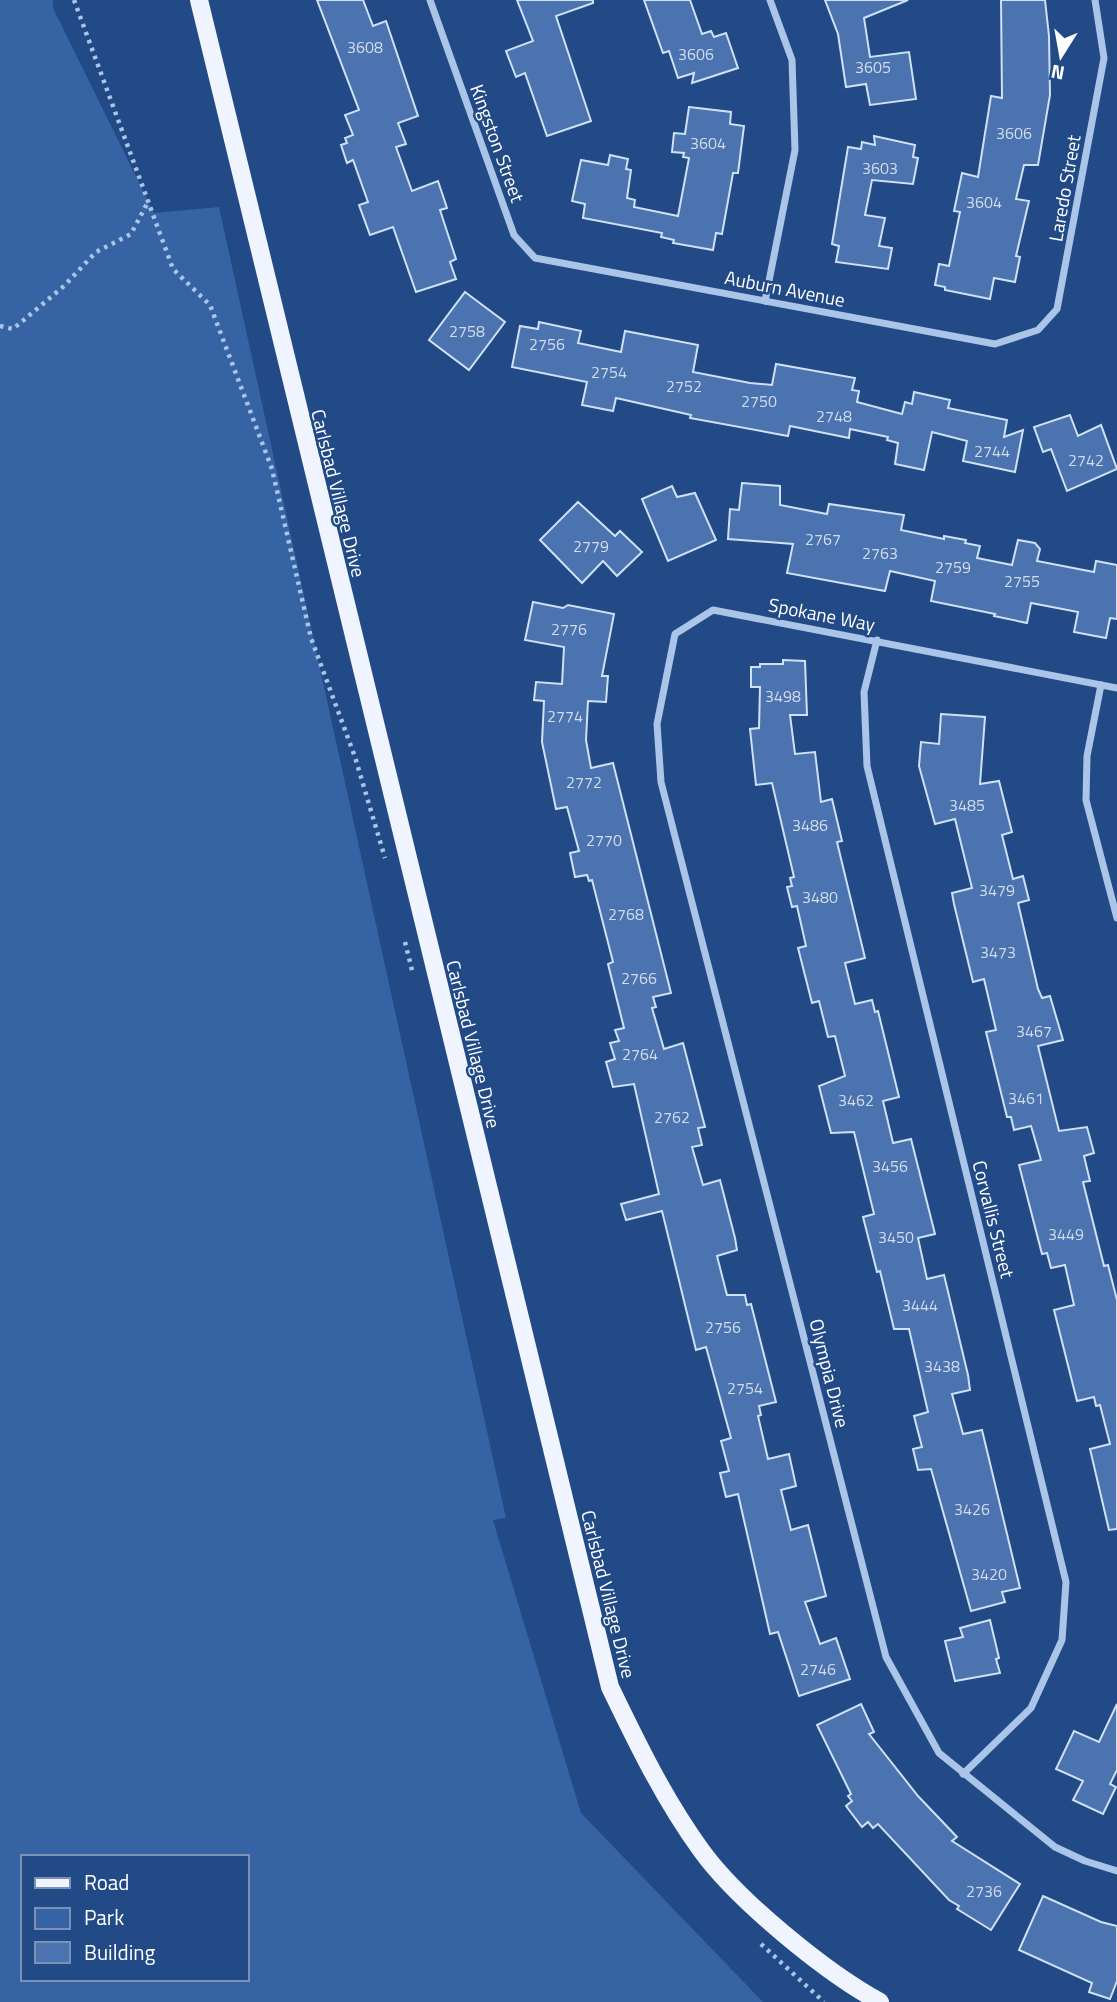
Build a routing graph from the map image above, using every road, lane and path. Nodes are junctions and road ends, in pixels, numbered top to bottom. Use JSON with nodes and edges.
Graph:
{"nodes":[{"id":1,"x":74,"y":0,"type":"edge"},
{"id":2,"x":199,"y":0,"type":"edge"},
{"id":3,"x":430,"y":0,"type":"edge"},
{"id":4,"x":770,"y":0,"type":"edge"},
{"id":5,"x":1095,"y":0,"type":"edge"},
{"id":6,"x":150,"y":200,"type":"junction"},
{"id":7,"x":570,"y":263,"type":"joint"},
{"id":8,"x":765,"y":301,"type":"junction"},
{"id":9,"x":0,"y":326,"type":"edge"},
{"id":10,"x":995,"y":344,"type":"joint"},
{"id":11,"x":877,"y":640,"type":"junction"},
{"id":12,"x":1101,"y":685,"type":"junction"},
{"id":13,"x":1117,"y":688,"type":"edge"},
{"id":14,"x":661,"y":782,"type":"joint"},
{"id":15,"x":386,"y":861,"type":"dead end"},
{"id":16,"x":1117,"y":918,"type":"edge"},
{"id":17,"x":405,"y":940,"type":"dead end"},
{"id":18,"x":414,"y":980,"type":"dead end"},
{"id":19,"x":963,"y":1774,"type":"junction"},
{"id":20,"x":1117,"y":1871,"type":"edge"},
{"id":21,"x":756,"y":1938,"type":"dead end"},
{"id":22,"x":824,"y":2002,"type":"edge"},
{"id":23,"x":880,"y":2002,"type":"edge"}],
"edges":[{"from":1,"to":6,"type":"path"},
{"from":2,"to":23,"type":"main road","name":"Carlsbad Village Drive"},
{"from":3,"to":7,"type":"street","name":"Kingston Street"},
{"from":4,"to":8,"type":"street"},
{"from":5,"to":10,"type":"street","name":"Laredo Street"},
{"from":6,"to":9,"type":"path"},
{"from":6,"to":15,"type":"path"},
{"from":7,"to":8,"type":"street","name":"Auburn Avenue"},
{"from":8,"to":10,"type":"street","name":"Auburn Avenue"},
{"from":11,"to":12,"type":"street","name":"Spokane Way"},
{"from":11,"to":14,"type":"street","name":"Spokane Way"},
{"from":11,"to":19,"type":"street","name":"Corvallis Street"},
{"from":12,"to":13,"type":"street","name":"Spokane Way"},
{"from":12,"to":16,"type":"street"},
{"from":14,"to":19,"type":"street","name":"Olympia Drive"},
{"from":17,"to":18,"type":"path"},
{"from":19,"to":20,"type":"street","name":"Olympia Drive"},
{"from":21,"to":22,"type":"path"}]}
